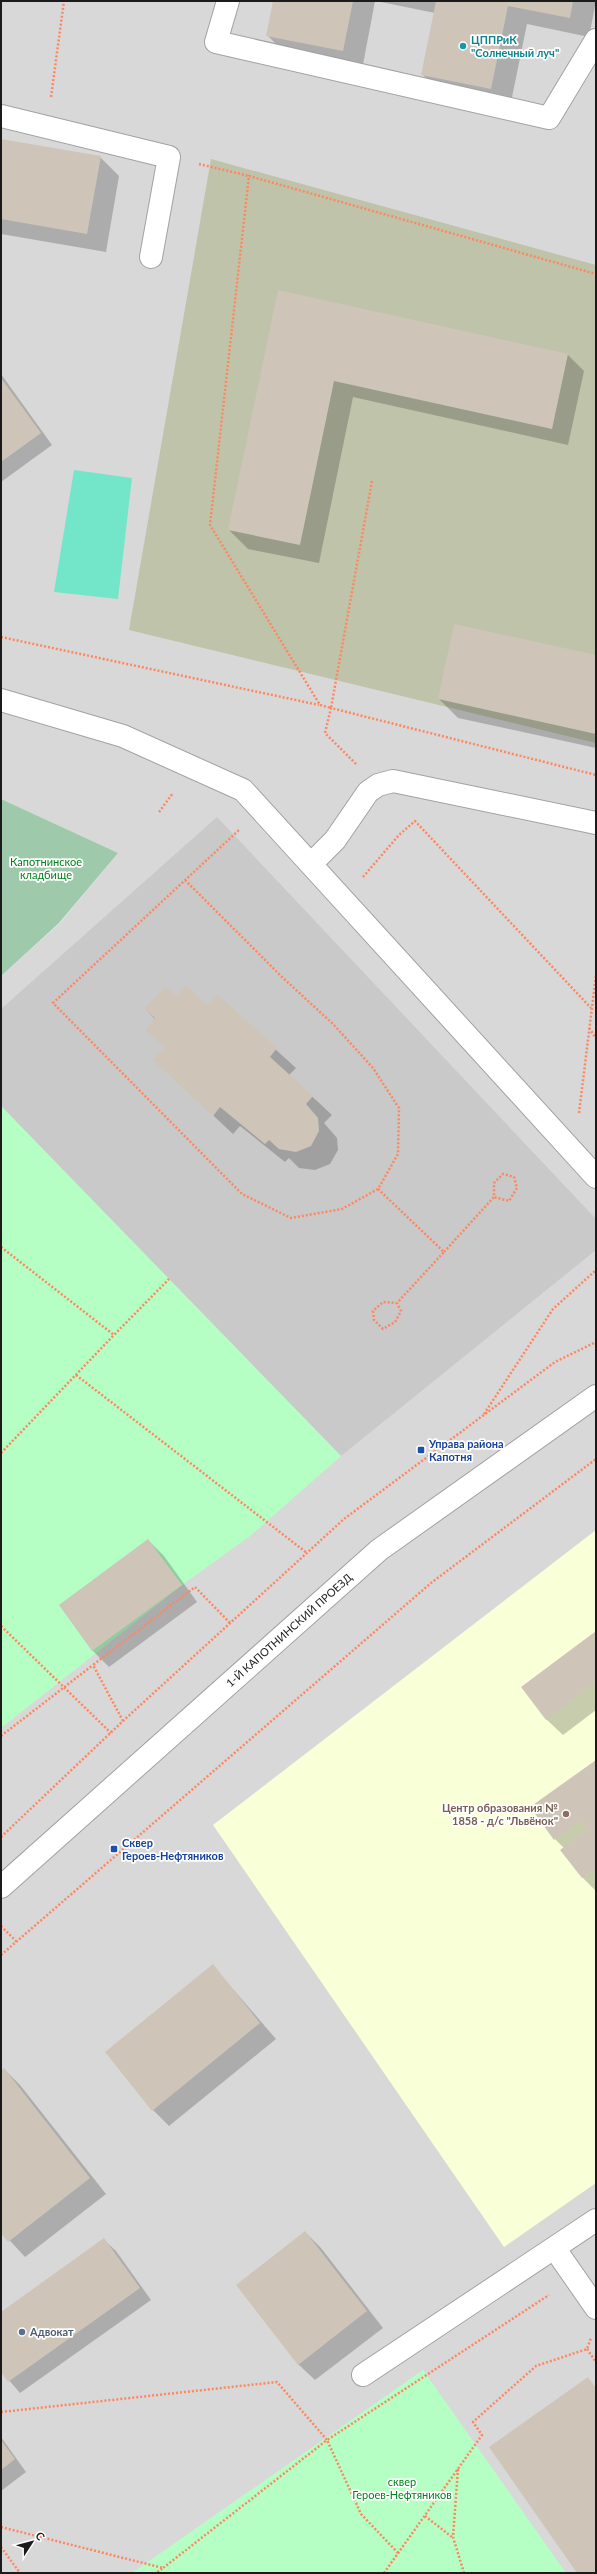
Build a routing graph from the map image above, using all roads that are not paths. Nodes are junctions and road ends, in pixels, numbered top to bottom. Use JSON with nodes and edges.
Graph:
{"nodes":[{"id":1,"x":228,"y":1,"type":"edge"},
{"id":2,"x":596,"y":40,"type":"edge"},
{"id":3,"x":1,"y":116,"type":"edge"},
{"id":4,"x":151,"y":257,"type":"dead end"},
{"id":5,"x":1,"y":700,"type":"edge"},
{"id":6,"x":596,"y":823,"type":"edge"},
{"id":7,"x":311,"y":864,"type":"junction"},
{"id":8,"x":596,"y":1177,"type":"edge"},
{"id":9,"x":596,"y":1396,"type":"edge"},
{"id":10,"x":1,"y":1887,"type":"edge"},
{"id":11,"x":596,"y":2220,"type":"edge"},
{"id":12,"x":555,"y":2249,"type":"junction"},
{"id":13,"x":596,"y":2308,"type":"edge"},
{"id":14,"x":363,"y":2375,"type":"dead end"}],
"edges":[{"from":1,"to":2,"type":"street"},
{"from":3,"to":4,"type":"street"},
{"from":5,"to":7,"type":"street"},
{"from":6,"to":7,"type":"street"},
{"from":7,"to":8,"type":"street"},
{"from":9,"to":10,"type":"street","name":"1-Й КАПОТНИНСКИЙ ПРОЕЗД"},
{"from":11,"to":12,"type":"street"},
{"from":12,"to":13,"type":"street"},
{"from":12,"to":14,"type":"street"}]}
